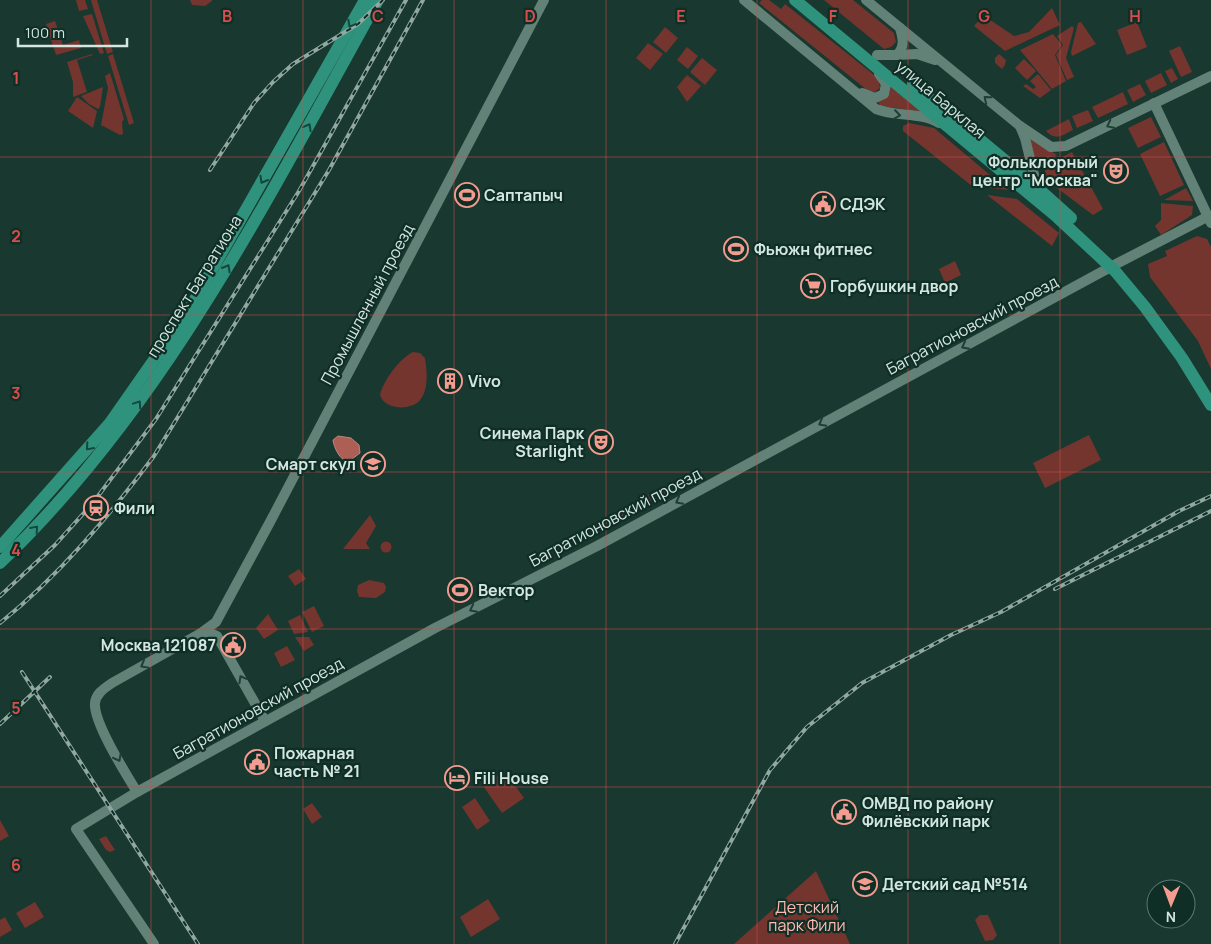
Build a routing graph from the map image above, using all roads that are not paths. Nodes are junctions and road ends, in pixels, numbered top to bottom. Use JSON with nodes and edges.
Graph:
{"nodes":[{"id":1,"x":378,"y":0,"type":"edge"},
{"id":2,"x":544,"y":0,"type":"edge"},
{"id":3,"x":744,"y":0,"type":"edge"},
{"id":4,"x":795,"y":0,"type":"edge"},
{"id":5,"x":809,"y":0,"type":"edge"},
{"id":6,"x":866,"y":0,"type":"edge"},
{"id":7,"x":364,"y":1,"type":"edge"},
{"id":8,"x":900,"y":28,"type":"junction"},
{"id":9,"x":345,"y":47,"type":"junction"},
{"id":10,"x":864,"y":55,"type":"junction"},
{"id":11,"x":877,"y":55,"type":"junction"},
{"id":12,"x":897,"y":55,"type":"junction"},
{"id":13,"x":954,"y":73,"type":"junction"},
{"id":14,"x":1211,"y":76,"type":"edge"},
{"id":15,"x":856,"y":91,"type":"junction"},
{"id":16,"x":1154,"y":103,"type":"junction"},
{"id":17,"x":1020,"y":126,"type":"junction"},
{"id":18,"x":955,"y":133,"type":"junction"},
{"id":19,"x":1037,"y":188,"type":"junction"},
{"id":20,"x":1210,"y":220,"type":"edge"},
{"id":21,"x":1114,"y":265,"type":"junction"},
{"id":22,"x":1211,"y":405,"type":"edge"},
{"id":23,"x":0,"y":547,"type":"edge"},
{"id":24,"x":0,"y":563,"type":"edge"},
{"id":25,"x":216,"y":622,"type":"junction"},
{"id":26,"x":201,"y":633,"type":"junction"},
{"id":27,"x":217,"y":636,"type":"junction"},
{"id":28,"x":266,"y":721,"type":"junction"},
{"id":29,"x":137,"y":792,"type":"junction"},
{"id":30,"x":154,"y":944,"type":"edge"}],
"edges":[{"from":1,"to":9,"type":"main road","name":"проспект Багратиона"},
{"from":2,"to":25,"type":"street","name":"Промышленный проезд"},
{"from":3,"to":15,"type":"street"},
{"from":4,"to":10,"type":"main road","name":"улица Барклая"},
{"from":5,"to":11,"type":"main road","name":"улица Барклая"},
{"from":6,"to":8,"type":"street"},
{"from":7,"to":9,"type":"main road","name":"проспект Багратиона","one_way":true},
{"from":8,"to":12,"type":"street"},
{"from":8,"to":13,"type":"street"},
{"from":9,"to":23,"type":"main road","name":"проспект Багратиона","one_way":true},
{"from":24,"to":9,"type":"main road","name":"проспект Багратиона","one_way":true},
{"from":10,"to":15,"type":"street"},
{"from":10,"to":18,"type":"main road","name":"улица Барклая"},
{"from":11,"to":12,"type":"street"},
{"from":11,"to":19,"type":"main road","name":"улица Барклая"},
{"from":12,"to":13,"type":"street"},
{"from":17,"to":13,"type":"street","one_way":true},
{"from":14,"to":16,"type":"street"},
{"from":15,"to":18,"type":"street","one_way":true},
{"from":16,"to":17,"type":"street","one_way":true},
{"from":16,"to":20,"type":"street"},
{"from":17,"to":19,"type":"street"},
{"from":18,"to":21,"type":"main road","name":"улица Барклая"},
{"from":19,"to":21,"type":"main road","name":"улица Барклая"},
{"from":20,"to":21,"type":"street","name":"Багратионовский проезд"},
{"from":21,"to":22,"type":"main road","name":"улица Барклая"},
{"from":21,"to":28,"type":"street","name":"Багратионовский проезд","one_way":true},
{"from":25,"to":26,"type":"street","name":"Промышленный проезд"},
{"from":25,"to":27,"type":"street"},
{"from":26,"to":27,"type":"street"},
{"from":26,"to":29,"type":"street","name":"Промышленный проезд","one_way":true},
{"from":28,"to":27,"type":"street","one_way":true},
{"from":28,"to":29,"type":"street","name":"Багратионовский проезд"},
{"from":29,"to":30,"type":"street","name":"Багратионовский проезд"}]}
